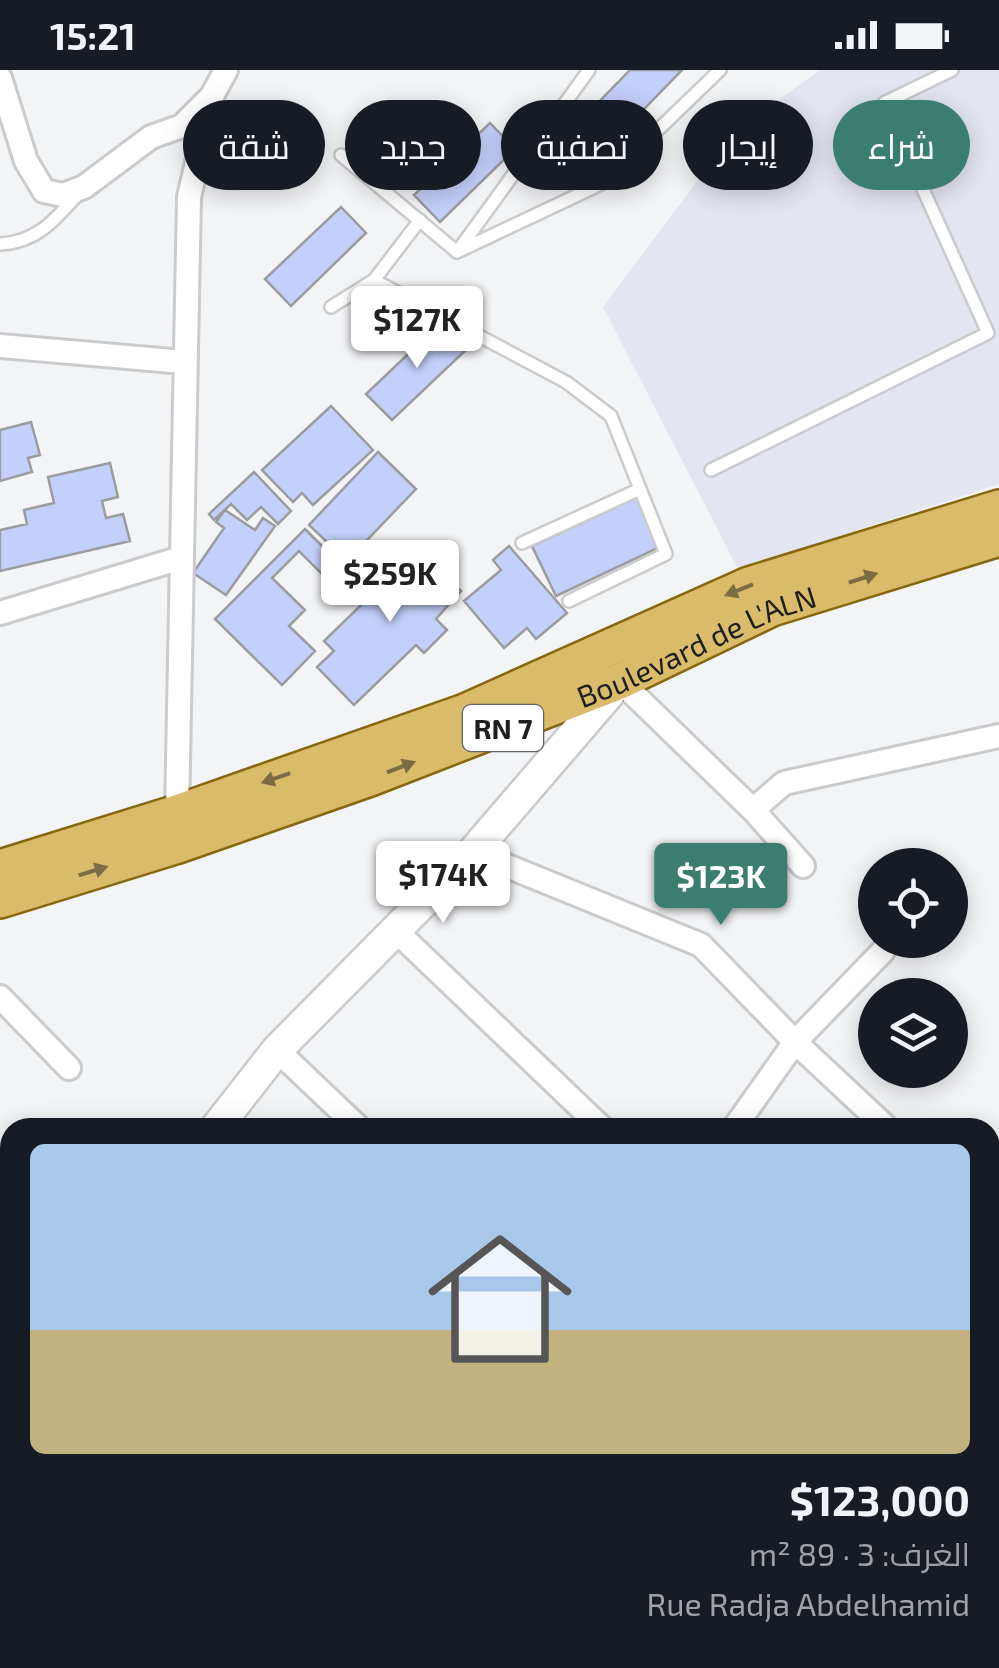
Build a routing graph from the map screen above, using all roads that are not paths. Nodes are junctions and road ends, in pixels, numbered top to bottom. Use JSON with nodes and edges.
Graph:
{"nodes":[{"id":1,"x":226,"y":70,"type":"edge"},
{"id":2,"x":589,"y":70,"type":"edge"},
{"id":3,"x":720,"y":70,"type":"edge"},
{"id":4,"x":952,"y":70,"type":"edge"},
{"id":5,"x":0,"y":78,"type":"edge"},
{"id":6,"x":213,"y":94,"type":"junction"},
{"id":7,"x":341,"y":155,"type":"dead end"},
{"id":8,"x":84,"y":187,"type":"junction"},
{"id":9,"x":420,"y":220,"type":"junction"},
{"id":10,"x":0,"y":244,"type":"edge"},
{"id":11,"x":458,"y":252,"type":"junction"},
{"id":12,"x":374,"y":280,"type":"junction"},
{"id":13,"x":331,"y":307,"type":"dead end"},
{"id":14,"x":0,"y":346,"type":"edge"},
{"id":15,"x":184,"y":362,"type":"junction"},
{"id":16,"x":710,"y":470,"type":"dead end"},
{"id":17,"x":640,"y":489,"type":"junction"},
{"id":18,"x":999,"y":508,"type":"edge"},
{"id":19,"x":999,"y":538,"type":"edge"},
{"id":20,"x":522,"y":543,"type":"dead end"},
{"id":21,"x":181,"y":558,"type":"junction"},
{"id":22,"x":569,"y":601,"type":"dead end"},
{"id":23,"x":0,"y":614,"type":"edge"},
{"id":24,"x":620,"y":681,"type":"junction"},
{"id":25,"x":999,"y":736,"type":"edge"},
{"id":26,"x":753,"y":810,"type":"junction"},
{"id":27,"x":177,"y":812,"type":"junction"},
{"id":28,"x":473,"y":852,"type":"junction"},
{"id":29,"x":803,"y":866,"type":"dead end"},
{"id":30,"x":0,"y":868,"type":"edge"},
{"id":31,"x":0,"y":900,"type":"edge"},
{"id":32,"x":396,"y":931,"type":"junction"},
{"id":33,"x":876,"y":958,"type":"edge"},
{"id":34,"x":0,"y":997,"type":"edge"},
{"id":35,"x":795,"y":1042,"type":"junction"},
{"id":36,"x":277,"y":1050,"type":"junction"},
{"id":37,"x":69,"y":1068,"type":"dead end"},
{"id":38,"x":224,"y":1118,"type":"edge"},
{"id":39,"x":348,"y":1118,"type":"edge"},
{"id":40,"x":592,"y":1118,"type":"edge"},
{"id":41,"x":741,"y":1118,"type":"edge"},
{"id":42,"x":876,"y":1118,"type":"edge"}],
"edges":[{"from":1,"to":6,"type":"street"},
{"from":2,"to":11,"type":"lane"},
{"from":3,"to":11,"type":"lane"},
{"from":4,"to":16,"type":"lane"},
{"from":5,"to":8,"type":"street"},
{"from":6,"to":8,"type":"street"},
{"from":6,"to":15,"type":"street"},
{"from":7,"to":9,"type":"lane"},
{"from":8,"to":10,"type":"lane"},
{"from":9,"to":11,"type":"lane"},
{"from":9,"to":12,"type":"lane"},
{"from":12,"to":13,"type":"lane"},
{"from":12,"to":17,"type":"lane"},
{"from":14,"to":15,"type":"street"},
{"from":15,"to":21,"type":"street"},
{"from":17,"to":20,"type":"lane"},
{"from":17,"to":22,"type":"lane"},
{"from":18,"to":27,"type":"main road","name":"Boulevard de L'ALN","number":"RN 7","one_way":true},
{"from":24,"to":19,"type":"main road","name":"Boulevard de L'ALN","number":"RN 7","one_way":true},
{"from":21,"to":23,"type":"street"},
{"from":21,"to":27,"type":"street"},
{"from":24,"to":26,"type":"street"},
{"from":24,"to":28,"type":"main road"},
{"from":31,"to":24,"type":"main road","name":"Boulevard de L'ALN","number":"RN 7","one_way":true},
{"from":25,"to":26,"type":"street"},
{"from":26,"to":29,"type":"street"},
{"from":27,"to":30,"type":"main road","name":"Boulevard de L'ALN","number":"RN 7"},
{"from":28,"to":32,"type":"main road"},
{"from":28,"to":35,"type":"street"},
{"from":32,"to":36,"type":"main road"},
{"from":32,"to":40,"type":"street"},
{"from":33,"to":35,"type":"street"},
{"from":34,"to":37,"type":"street"},
{"from":35,"to":41,"type":"street"},
{"from":35,"to":42,"type":"street"},
{"from":36,"to":38,"type":"main road"},
{"from":36,"to":39,"type":"street"}]}
